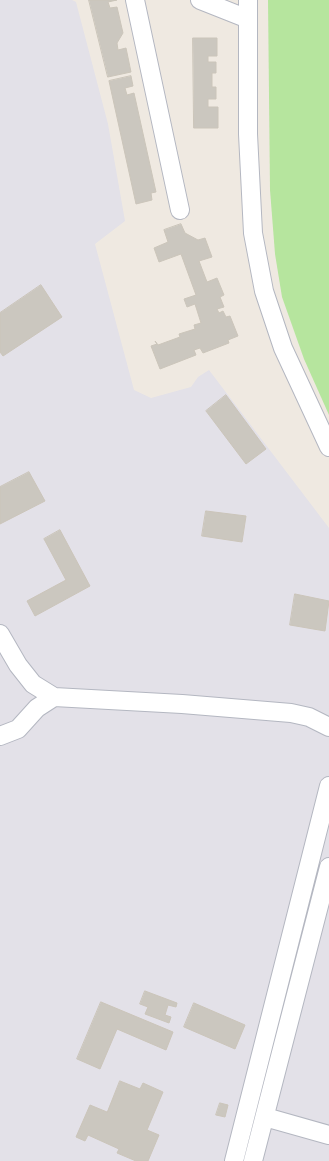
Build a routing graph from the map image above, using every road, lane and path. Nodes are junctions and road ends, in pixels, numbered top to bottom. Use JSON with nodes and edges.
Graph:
{"nodes":[{"id":1,"x":135,"y":0,"type":"edge"},
{"id":2,"x":200,"y":0,"type":"edge"},
{"id":3,"x":248,"y":0,"type":"edge"},
{"id":4,"x":248,"y":20,"type":"junction"},
{"id":5,"x":180,"y":210,"type":"dead end"},
{"id":6,"x":329,"y":447,"type":"edge"},
{"id":7,"x":0,"y":634,"type":"edge"},
{"id":8,"x":54,"y":697,"type":"junction"},
{"id":9,"x":329,"y":727,"type":"edge"},
{"id":10,"x":0,"y":736,"type":"edge"},
{"id":11,"x":329,"y":786,"type":"edge"},
{"id":12,"x":329,"y":867,"type":"edge"},
{"id":13,"x":265,"y":1117,"type":"junction"},
{"id":14,"x":329,"y":1135,"type":"edge"},
{"id":15,"x":234,"y":1161,"type":"edge"},
{"id":16,"x":253,"y":1161,"type":"edge"}],
"edges":[{"from":1,"to":5,"type":"street"},
{"from":2,"to":4,"type":"street"},
{"from":3,"to":4,"type":"street"},
{"from":4,"to":6,"type":"street"},
{"from":7,"to":8,"type":"street"},
{"from":8,"to":9,"type":"street"},
{"from":8,"to":10,"type":"street"},
{"from":11,"to":15,"type":"street"},
{"from":12,"to":13,"type":"street"},
{"from":13,"to":14,"type":"street"},
{"from":13,"to":16,"type":"street"}]}
